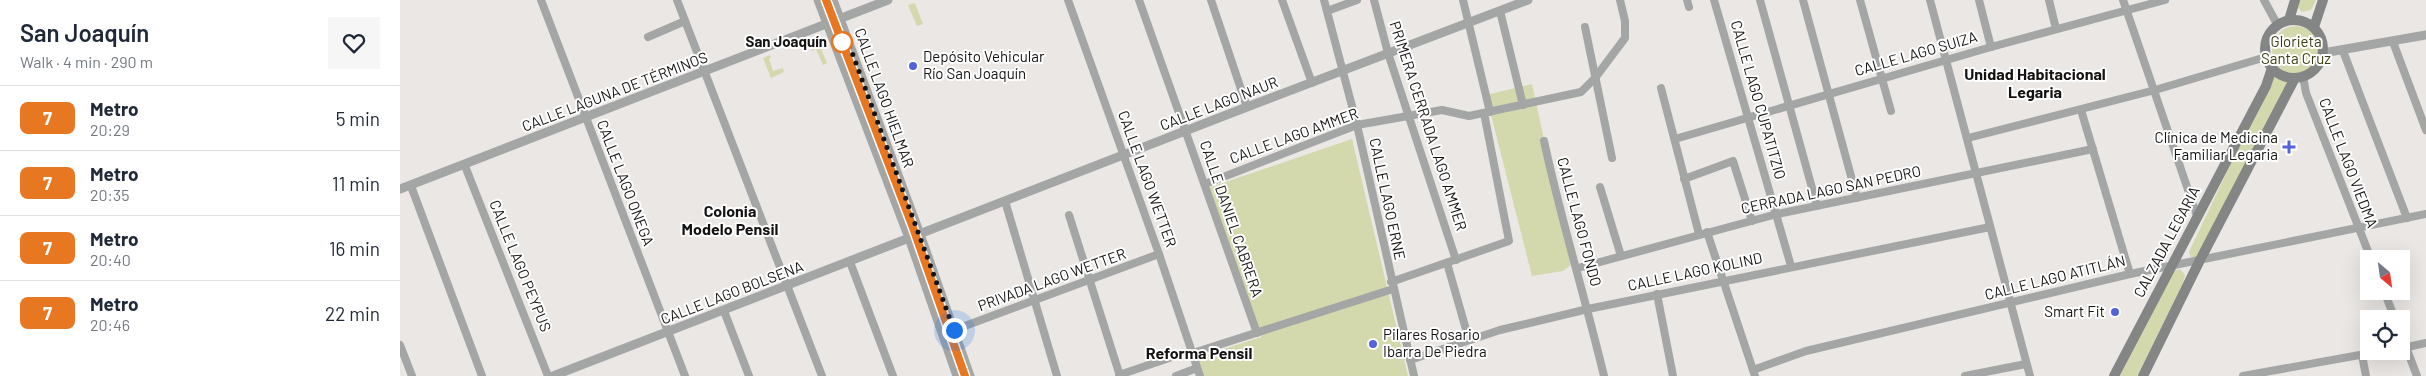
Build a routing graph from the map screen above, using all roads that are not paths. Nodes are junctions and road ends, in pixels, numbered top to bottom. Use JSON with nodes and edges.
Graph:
{"nodes":[{"id":1,"x":541,"y":0,"type":"edge"},
{"id":2,"x":676,"y":0,"type":"edge"},
{"id":3,"x":818,"y":0,"type":"edge"},
{"id":4,"x":833,"y":0,"type":"edge"},
{"id":5,"x":888,"y":0,"type":"edge"},
{"id":6,"x":1068,"y":0,"type":"edge"},
{"id":7,"x":1139,"y":0,"type":"edge"},
{"id":8,"x":1211,"y":0,"type":"edge"},
{"id":9,"x":1282,"y":0,"type":"edge"},
{"id":10,"x":1324,"y":0,"type":"edge"},
{"id":11,"x":1357,"y":0,"type":"edge"},
{"id":12,"x":1374,"y":0,"type":"edge"},
{"id":13,"x":1463,"y":0,"type":"edge"},
{"id":14,"x":1527,"y":0,"type":"edge"},
{"id":15,"x":1620,"y":0,"type":"edge"},
{"id":16,"x":1714,"y":0,"type":"edge"},
{"id":17,"x":1760,"y":0,"type":"edge"},
{"id":18,"x":1803,"y":0,"type":"edge"},
{"id":19,"x":1860,"y":0,"type":"edge"},
{"id":20,"x":1930,"y":0,"type":"edge"},
{"id":21,"x":1979,"y":0,"type":"edge"},
{"id":22,"x":2049,"y":0,"type":"edge"},
{"id":23,"x":2123,"y":0,"type":"edge"},
{"id":24,"x":2165,"y":0,"type":"edge"},
{"id":25,"x":2264,"y":0,"type":"edge"},
{"id":26,"x":2295,"y":0,"type":"edge"},
{"id":27,"x":2322,"y":0,"type":"edge"},
{"id":28,"x":2126,"y":10,"type":"junction"},
{"id":29,"x":1327,"y":11,"type":"junction"},
{"id":30,"x":1500,"y":11,"type":"junction"},
{"id":31,"x":840,"y":18,"type":"junction"},
{"id":32,"x":2289,"y":20,"type":"junction"},
{"id":33,"x":685,"y":21,"type":"junction"},
{"id":34,"x":1469,"y":22,"type":"junction"},
{"id":35,"x":827,"y":23,"type":"junction"},
{"id":36,"x":2277,"y":24,"type":"junction"},
{"id":37,"x":1585,"y":27,"type":"dead end"},
{"id":38,"x":2314,"y":27,"type":"junction"},
{"id":39,"x":2056,"y":30,"type":"junction"},
{"id":40,"x":2426,"y":35,"type":"edge"},
{"id":41,"x":648,"y":37,"type":"dead end"},
{"id":42,"x":2392,"y":42,"type":"junction"},
{"id":43,"x":1991,"y":47,"type":"junction"},
{"id":44,"x":2326,"y":50,"type":"junction"},
{"id":45,"x":2342,"y":51,"type":"junction"},
{"id":46,"x":1388,"y":53,"type":"junction"},
{"id":47,"x":2266,"y":57,"type":"junction"},
{"id":48,"x":1946,"y":61,"type":"junction"},
{"id":49,"x":2272,"y":68,"type":"junction"},
{"id":50,"x":1342,"y":71,"type":"junction"},
{"id":51,"x":705,"y":72,"type":"junction"},
{"id":52,"x":2299,"y":77,"type":"junction"},
{"id":53,"x":1595,"y":78,"type":"junction"},
{"id":54,"x":1882,"y":78,"type":"junction"},
{"id":55,"x":1312,"y":83,"type":"junction"},
{"id":56,"x":1661,"y":88,"type":"dead end"},
{"id":57,"x":2155,"y":90,"type":"junction"},
{"id":58,"x":1830,"y":94,"type":"junction"},
{"id":59,"x":1522,"y":105,"type":"junction"},
{"id":60,"x":1789,"y":106,"type":"junction"},
{"id":61,"x":1247,"y":107,"type":"junction"},
{"id":62,"x":2080,"y":110,"type":"junction"},
{"id":63,"x":1891,"y":111,"type":"dead end"},
{"id":64,"x":1487,"y":112,"type":"junction"},
{"id":65,"x":1409,"y":114,"type":"junction"},
{"id":66,"x":1748,"y":117,"type":"junction"},
{"id":67,"x":585,"y":118,"type":"junction"},
{"id":68,"x":1357,"y":125,"type":"junction"},
{"id":69,"x":2426,"y":130,"type":"edge"},
{"id":70,"x":1186,"y":131,"type":"junction"},
{"id":71,"x":1968,"y":138,"type":"junction"},
{"id":72,"x":1675,"y":139,"type":"junction"},
{"id":73,"x":1544,"y":142,"type":"dead end"},
{"id":74,"x":2093,"y":149,"type":"junction"},
{"id":75,"x":1124,"y":155,"type":"junction"},
{"id":76,"x":1612,"y":158,"type":"dead end"},
{"id":77,"x":465,"y":166,"type":"junction"},
{"id":78,"x":1976,"y":173,"type":"junction"},
{"id":79,"x":1684,"y":179,"type":"junction"},
{"id":80,"x":1205,"y":184,"type":"junction"},
{"id":81,"x":410,"y":186,"type":"junction"},
{"id":82,"x":1600,"y":187,"type":"dead end"},
{"id":83,"x":400,"y":190,"type":"edge"},
{"id":84,"x":1856,"y":198,"type":"junction"},
{"id":85,"x":1005,"y":201,"type":"junction"},
{"id":86,"x":1816,"y":206,"type":"junction"},
{"id":87,"x":1777,"y":214,"type":"junction"},
{"id":88,"x":2426,"y":214,"type":"edge"},
{"id":89,"x":1069,"y":215,"type":"dead end"},
{"id":90,"x":2197,"y":216,"type":"junction"},
{"id":91,"x":2407,"y":218,"type":"junction"},
{"id":92,"x":1752,"y":221,"type":"junction"},
{"id":93,"x":1990,"y":227,"type":"junction"},
{"id":94,"x":2359,"y":228,"type":"junction"},
{"id":95,"x":1703,"y":233,"type":"junction"},
{"id":96,"x":920,"y":234,"type":"junction"},
{"id":97,"x":910,"y":238,"type":"junction"},
{"id":98,"x":2368,"y":250,"type":"edge"},
{"id":99,"x":1159,"y":254,"type":"junction"},
{"id":100,"x":1621,"y":256,"type":"junction"},
{"id":101,"x":1456,"y":260,"type":"junction"},
{"id":102,"x":850,"y":262,"type":"junction"},
{"id":103,"x":2199,"y":262,"type":"junction"},
{"id":104,"x":1447,"y":263,"type":"junction"},
{"id":105,"x":1791,"y":266,"type":"junction"},
{"id":106,"x":2170,"y":266,"type":"junction"},
{"id":107,"x":1578,"y":268,"type":"junction"},
{"id":108,"x":2130,"y":274,"type":"junction"},
{"id":109,"x":1089,"y":281,"type":"junction"},
{"id":110,"x":1722,"y":281,"type":"junction"},
{"id":111,"x":787,"y":286,"type":"junction"},
{"id":112,"x":1392,"y":286,"type":"junction"},
{"id":113,"x":1657,"y":294,"type":"junction"},
{"id":114,"x":1034,"y":302,"type":"junction"},
{"id":115,"x":2011,"y":304,"type":"junction"},
{"id":116,"x":1588,"y":309,"type":"junction"},
{"id":117,"x":724,"y":310,"type":"junction"},
{"id":118,"x":954,"y":330,"type":"junction"},
{"id":119,"x":668,"y":332,"type":"junction"},
{"id":120,"x":1257,"y":333,"type":"junction"},
{"id":121,"x":1469,"y":340,"type":"junction"},
{"id":122,"x":2426,"y":343,"type":"edge"},
{"id":123,"x":400,"y":345,"type":"edge"},
{"id":124,"x":2410,"y":346,"type":"edge"},
{"id":125,"x":1193,"y":353,"type":"junction"},
{"id":126,"x":2360,"y":355,"type":"edge"},
{"id":127,"x":1172,"y":357,"type":"dead end"},
{"id":128,"x":1410,"y":360,"type":"junction"},
{"id":129,"x":2363,"y":360,"type":"edge"},
{"id":130,"x":2410,"y":360,"type":"edge"},
{"id":131,"x":2026,"y":364,"type":"junction"},
{"id":132,"x":1197,"y":368,"type":"junction"},
{"id":133,"x":1754,"y":373,"type":"edge"},
{"id":134,"x":1119,"y":375,"type":"edge"},
{"id":135,"x":412,"y":376,"type":"edge"},
{"id":136,"x":482,"y":376,"type":"edge"},
{"id":137,"x":548,"y":376,"type":"edge"},
{"id":138,"x":553,"y":376,"type":"edge"},
{"id":139,"x":685,"y":376,"type":"edge"},
{"id":140,"x":749,"y":376,"type":"edge"},
{"id":141,"x":822,"y":376,"type":"edge"},
{"id":142,"x":893,"y":376,"type":"edge"},
{"id":143,"x":957,"y":376,"type":"edge"},
{"id":144,"x":970,"y":376,"type":"edge"},
{"id":145,"x":1057,"y":376,"type":"edge"},
{"id":146,"x":1176,"y":376,"type":"edge"},
{"id":147,"x":1200,"y":376,"type":"edge"},
{"id":148,"x":1414,"y":376,"type":"edge"},
{"id":149,"x":1604,"y":376,"type":"edge"},
{"id":150,"x":1674,"y":376,"type":"edge"},
{"id":151,"x":1964,"y":376,"type":"edge"},
{"id":152,"x":2030,"y":376,"type":"edge"},
{"id":153,"x":2114,"y":376,"type":"edge"},
{"id":154,"x":2143,"y":376,"type":"edge"},
{"id":155,"x":2243,"y":376,"type":"edge"},
{"id":156,"x":2366,"y":376,"type":"edge"},
{"id":157,"x":2417,"y":376,"type":"edge"}],
"edges":[{"from":1,"to":67,"type":"street","name":"CALLE LAGO ONEGA"},
{"from":2,"to":33,"type":"street"},
{"from":3,"to":35,"type":"street","name":"CALLE LAGO HIELMAR"},
{"from":4,"to":31,"type":"street","name":"CALLE LAGO HIELMAR"},
{"from":5,"to":31,"type":"street","name":"CALLE LAGUNA DE TÉRMINOS"},
{"from":6,"to":75,"type":"street","name":"CALLE LAGO WETTER"},
{"from":7,"to":70,"type":"street","name":"CALLE DANIEL CABRERA"},
{"from":8,"to":61,"type":"street"},
{"from":9,"to":55,"type":"street"},
{"from":10,"to":29,"type":"street","name":"CALLE LAGO ERNE"},
{"from":11,"to":29,"type":"street"},
{"from":12,"to":46,"type":"street","name":"PRIMERA CERRADA LAGO AMMER"},
{"from":13,"to":34,"type":"street"},
{"from":14,"to":30,"type":"street","name":"CALLE LAGO NAUR"},
{"from":15,"to":53,"type":"street","name":"CALLE LAGO AMMER"},
{"from":16,"to":66,"type":"street","name":"CALLE LAGO CUPATITZIO"},
{"from":17,"to":60,"type":"street"},
{"from":18,"to":58,"type":"street"},
{"from":19,"to":54,"type":"street"},
{"from":20,"to":48,"type":"street"},
{"from":21,"to":43,"type":"street"},
{"from":22,"to":39,"type":"street"},
{"from":23,"to":28,"type":"street"},
{"from":24,"to":28,"type":"street","name":"CALLE LAGO SUIZA"},
{"from":25,"to":36,"type":"street"},
{"from":26,"to":32,"type":"main road"},
{"from":27,"to":38,"type":"main road"},
{"from":28,"to":39,"type":"street","name":"CALLE LAGO SUIZA"},
{"from":28,"to":57,"type":"street"},
{"from":29,"to":50,"type":"street","name":"CALLE LAGO ERNE"},
{"from":30,"to":34,"type":"street","name":"CALLE LAGO NAUR"},
{"from":30,"to":59,"type":"street"},
{"from":31,"to":35,"type":"street","name":"CALLE LAGUNA DE TÉRMINOS"},
{"from":31,"to":96,"type":"street","name":"CALLE LAGO HIELMAR"},
{"from":32,"to":36,"type":"main road"},
{"from":32,"to":38,"type":"main road"},
{"from":33,"to":41,"type":"street"},
{"from":33,"to":51,"type":"street"},
{"from":34,"to":46,"type":"street","name":"CALLE LAGO NAUR"},
{"from":34,"to":64,"type":"street"},
{"from":35,"to":51,"type":"street","name":"CALLE LAGUNA DE TÉRMINOS"},
{"from":35,"to":97,"type":"street","name":"CALLE LAGO HIELMAR"},
{"from":36,"to":47,"type":"main road"},
{"from":37,"to":53,"type":"street"},
{"from":38,"to":44,"type":"main road"},
{"from":39,"to":43,"type":"street","name":"CALLE LAGO SUIZA"},
{"from":40,"to":42,"type":"street"},
{"from":42,"to":45,"type":"street"},
{"from":42,"to":69,"type":"street"},
{"from":43,"to":48,"type":"street","name":"CALLE LAGO SUIZA"},
{"from":44,"to":45,"type":"street"},
{"from":44,"to":52,"type":"main road"},
{"from":45,"to":91,"type":"street"},
{"from":46,"to":50,"type":"street","name":"CALLE LAGO NAUR"},
{"from":46,"to":65,"type":"street","name":"PRIMERA CERRADA LAGO AMMER"},
{"from":47,"to":49,"type":"main road"},
{"from":47,"to":57,"type":"street"},
{"from":48,"to":54,"type":"street","name":"CALLE LAGO SUIZA"},
{"from":48,"to":71,"type":"street"},
{"from":49,"to":52,"type":"main road"},
{"from":49,"to":90,"type":"main road","name":"CALZADA LEGARIA"},
{"from":50,"to":55,"type":"street","name":"CALLE LAGO NAUR"},
{"from":50,"to":68,"type":"street","name":"CALLE LAGO ERNE"},
{"from":51,"to":67,"type":"street","name":"CALLE LAGUNA DE TÉRMINOS"},
{"from":51,"to":111,"type":"street"},
{"from":52,"to":94,"type":"street","name":"CALLE LAGO VIEDMA"},
{"from":52,"to":103,"type":"main road"},
{"from":53,"to":59,"type":"street","name":"CALLE LAGO AMMER"},
{"from":53,"to":76,"type":"street"},
{"from":54,"to":58,"type":"street","name":"CALLE LAGO SUIZA"},
{"from":54,"to":63,"type":"street"},
{"from":55,"to":61,"type":"street","name":"CALLE LAGO NAUR"},
{"from":56,"to":72,"type":"street"},
{"from":57,"to":62,"type":"street"},
{"from":57,"to":90,"type":"street"},
{"from":58,"to":60,"type":"street","name":"CALLE LAGO SUIZA"},
{"from":58,"to":84,"type":"street"},
{"from":59,"to":64,"type":"street","name":"CALLE LAGO AMMER"},
{"from":60,"to":66,"type":"street","name":"CALLE LAGO SUIZA"},
{"from":60,"to":86,"type":"street"},
{"from":61,"to":70,"type":"street","name":"CALLE LAGO NAUR"},
{"from":62,"to":71,"type":"street"},
{"from":62,"to":74,"type":"street"},
{"from":64,"to":65,"type":"street","name":"CALLE LAGO AMMER"},
{"from":64,"to":101,"type":"street"},
{"from":65,"to":68,"type":"street","name":"CALLE LAGO AMMER"},
{"from":65,"to":101,"type":"street","name":"PRIMERA CERRADA LAGO AMMER"},
{"from":66,"to":72,"type":"street","name":"CALLE LAGO SUIZA"},
{"from":66,"to":87,"type":"street","name":"CALLE LAGO CUPATITZIO"},
{"from":67,"to":77,"type":"street","name":"CALLE LAGUNA DE TÉRMINOS"},
{"from":67,"to":119,"type":"street","name":"CALLE LAGO ONEGA"},
{"from":68,"to":80,"type":"street","name":"CALLE LAGO AMMER"},
{"from":68,"to":112,"type":"street","name":"CALLE LAGO ERNE"},
{"from":70,"to":75,"type":"street","name":"CALLE LAGO NAUR"},
{"from":70,"to":80,"type":"street","name":"CALLE DANIEL CABRERA"},
{"from":71,"to":78,"type":"street"},
{"from":72,"to":79,"type":"street"},
{"from":73,"to":107,"type":"street","name":"CALLE LAGO FONDO"},
{"from":74,"to":78,"type":"street","name":"CERRADA LAGO SAN PEDRO"},
{"from":74,"to":108,"type":"street"},
{"from":75,"to":85,"type":"street","name":"CALLE LAGO NAUR"},
{"from":75,"to":99,"type":"street","name":"CALLE LAGO WETTER"},
{"from":77,"to":81,"type":"street","name":"CALLE LAGUNA DE TÉRMINOS"},
{"from":77,"to":137,"type":"street","name":"CALLE LAGO PEYPUS"},
{"from":78,"to":84,"type":"street","name":"CERRADA LAGO SAN PEDRO"},
{"from":78,"to":93,"type":"street"},
{"from":79,"to":92,"type":"street"},
{"from":79,"to":95,"type":"street"},
{"from":80,"to":120,"type":"street","name":"CALLE DANIEL CABRERA"},
{"from":81,"to":83,"type":"street","name":"CALLE LAGUNA DE TÉRMINOS"},
{"from":81,"to":136,"type":"street"},
{"from":82,"to":100,"type":"street"},
{"from":84,"to":86,"type":"street","name":"CERRADA LAGO SAN PEDRO"},
{"from":85,"to":96,"type":"street","name":"CALLE LAGO NAUR"},
{"from":85,"to":114,"type":"street"},
{"from":86,"to":87,"type":"street","name":"CERRADA LAGO SAN PEDRO"},
{"from":87,"to":92,"type":"street","name":"CERRADA LAGO SAN PEDRO"},
{"from":87,"to":105,"type":"street","name":"CALLE LAGO CUPATITZIO"},
{"from":88,"to":91,"type":"street","name":"CALLE LAGO ATITLÁN"},
{"from":89,"to":109,"type":"street"},
{"from":90,"to":106,"type":"main road","name":"CALZADA LEGARIA"},
{"from":91,"to":94,"type":"street","name":"CALLE LAGO ATITLÁN"},
{"from":92,"to":95,"type":"street","name":"CERRADA LAGO SAN PEDRO"},
{"from":93,"to":105,"type":"street","name":"CALLE LAGO KOLIND"},
{"from":93,"to":115,"type":"street"},
{"from":94,"to":98,"type":"street","name":"CALLE LAGO VIEDMA"},
{"from":94,"to":103,"type":"street","name":"CALLE LAGO ATITLÁN"},
{"from":95,"to":100,"type":"street","name":"CERRADA LAGO SAN PEDRO"},
{"from":95,"to":110,"type":"street"},
{"from":96,"to":97,"type":"street","name":"CALLE LAGO BOLSENA"},
{"from":96,"to":118,"type":"street","name":"CALLE LAGO HIELMAR"},
{"from":97,"to":102,"type":"street","name":"CALLE LAGO BOLSENA"},
{"from":97,"to":143,"type":"street","name":"CALLE LAGO HIELMAR"},
{"from":99,"to":109,"type":"street","name":"PRIVADA LAGO WETTER"},
{"from":99,"to":125,"type":"street","name":"CALLE LAGO WETTER"},
{"from":100,"to":107,"type":"street","name":"CERRADA LAGO SAN PEDRO"},
{"from":101,"to":104,"type":"street"},
{"from":102,"to":111,"type":"street","name":"CALLE LAGO BOLSENA"},
{"from":102,"to":142,"type":"street"},
{"from":103,"to":106,"type":"street","name":"CALLE LAGO ATITLÁN"},
{"from":103,"to":154,"type":"main road"},
{"from":104,"to":112,"type":"street"},
{"from":104,"to":121,"type":"street"},
{"from":105,"to":110,"type":"street","name":"CALLE LAGO KOLIND"},
{"from":106,"to":108,"type":"street","name":"CALLE LAGO ATITLÁN"},
{"from":106,"to":153,"type":"main road","name":"CALZADA LEGARIA"},
{"from":107,"to":116,"type":"street","name":"CALLE LAGO FONDO"},
{"from":108,"to":115,"type":"street","name":"CALLE LAGO ATITLÁN"},
{"from":109,"to":114,"type":"street","name":"PRIVADA LAGO WETTER"},
{"from":109,"to":134,"type":"street"},
{"from":110,"to":113,"type":"street","name":"CALLE LAGO KOLIND"},
{"from":110,"to":133,"type":"street"},
{"from":111,"to":117,"type":"street","name":"CALLE LAGO BOLSENA"},
{"from":111,"to":141,"type":"street"},
{"from":112,"to":120,"type":"street"},
{"from":112,"to":128,"type":"street","name":"CALLE LAGO ERNE"},
{"from":113,"to":116,"type":"street","name":"CALLE LAGO KOLIND"},
{"from":113,"to":150,"type":"street"},
{"from":114,"to":118,"type":"street","name":"PRIVADA LAGO WETTER"},
{"from":114,"to":145,"type":"street"},
{"from":115,"to":131,"type":"street"},
{"from":115,"to":133,"type":"street","name":"CALLE LAGO ATITLÁN"},
{"from":116,"to":121,"type":"street","name":"CALLE LAGO KOLIND"},
{"from":116,"to":149,"type":"street","name":"CALLE LAGO FONDO"},
{"from":117,"to":119,"type":"street","name":"CALLE LAGO BOLSENA"},
{"from":117,"to":140,"type":"street"},
{"from":118,"to":144,"type":"street","name":"CALLE LAGO HIELMAR"},
{"from":119,"to":138,"type":"street","name":"CALLE LAGO BOLSENA"},
{"from":119,"to":139,"type":"street","name":"CALLE LAGO ONEGA"},
{"from":120,"to":125,"type":"street"},
{"from":121,"to":128,"type":"street","name":"CALLE LAGO KOLIND"},
{"from":122,"to":124,"type":"street"},
{"from":123,"to":135,"type":"street"},
{"from":125,"to":132,"type":"street","name":"CALLE LAGO WETTER"},
{"from":126,"to":155,"type":"street"},
{"from":127,"to":134,"type":"street"},
{"from":128,"to":148,"type":"street","name":"CALLE LAGO ERNE"},
{"from":129,"to":156,"type":"street"},
{"from":130,"to":157,"type":"street"},
{"from":131,"to":151,"type":"street"},
{"from":131,"to":152,"type":"street"},
{"from":132,"to":146,"type":"street"},
{"from":132,"to":147,"type":"street","name":"CALLE LAGO WETTER"}]}
